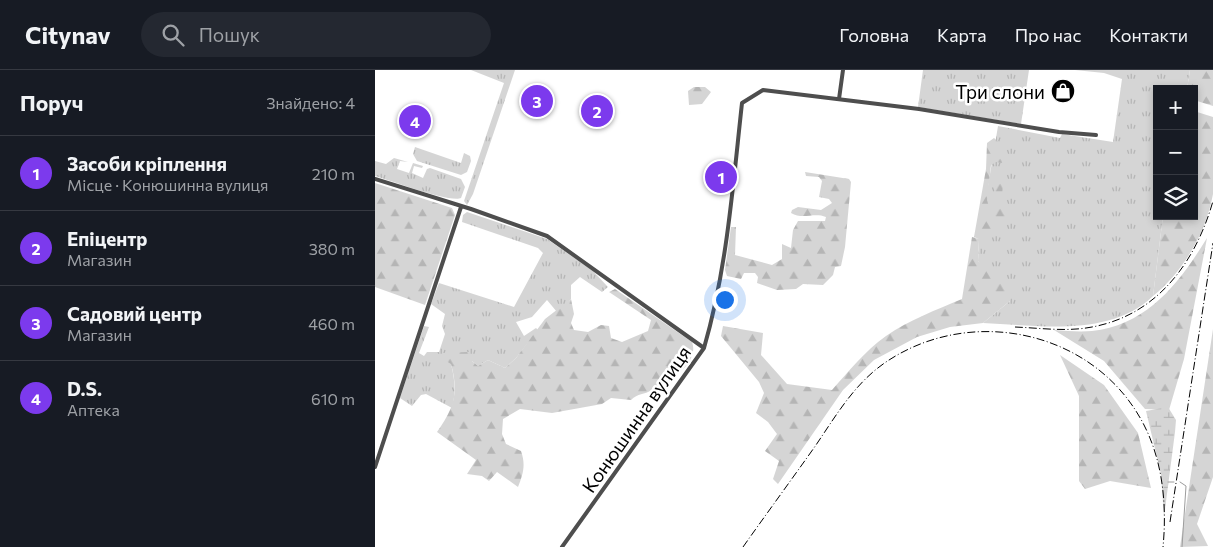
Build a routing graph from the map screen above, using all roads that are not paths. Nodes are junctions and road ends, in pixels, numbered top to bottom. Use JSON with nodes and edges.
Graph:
{"nodes":[{"id":1,"x":843,"y":70,"type":"edge"},
{"id":2,"x":839,"y":99,"type":"junction"},
{"id":3,"x":1096,"y":135,"type":"dead end"},
{"id":4,"x":375,"y":178,"type":"edge"},
{"id":5,"x":461,"y":207,"type":"junction"},
{"id":6,"x":704,"y":348,"type":"junction"},
{"id":7,"x":375,"y":467,"type":"edge"},
{"id":8,"x":562,"y":547,"type":"edge"}],
"edges":[{"from":1,"to":2,"type":"street"},
{"from":2,"to":3,"type":"street"},
{"from":2,"to":6,"type":"street","name":"Конюшинна вулиця"},
{"from":4,"to":5,"type":"street"},
{"from":5,"to":6,"type":"street"},
{"from":5,"to":7,"type":"street"},
{"from":6,"to":8,"type":"street","name":"Конюшинна вулиця"}]}
